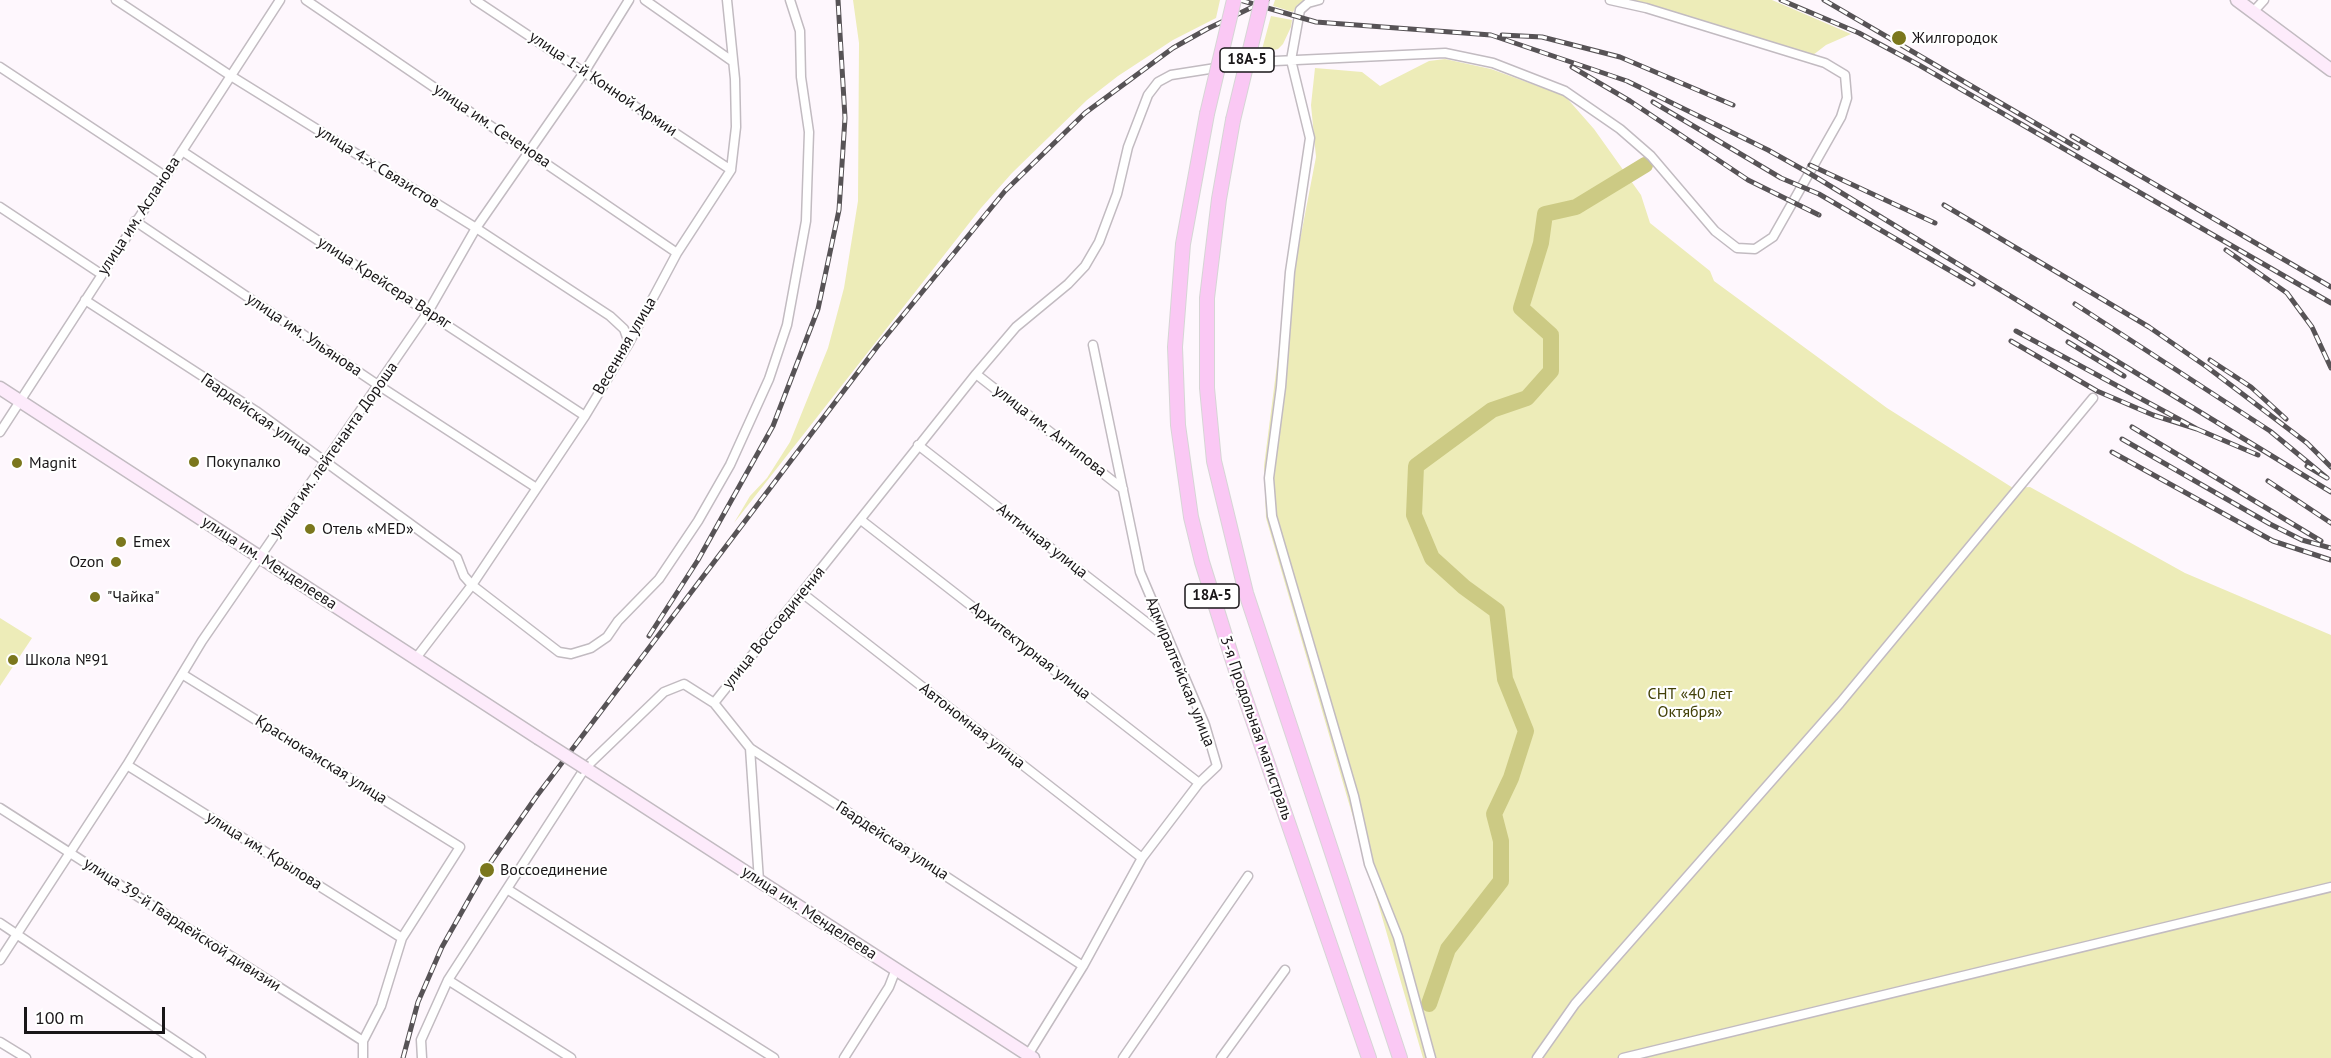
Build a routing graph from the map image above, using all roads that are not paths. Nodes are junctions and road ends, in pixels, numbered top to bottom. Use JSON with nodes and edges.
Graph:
{"nodes":[{"id":1,"x":116,"y":0,"type":"edge"},
{"id":2,"x":280,"y":0,"type":"edge"},
{"id":3,"x":306,"y":0,"type":"edge"},
{"id":4,"x":475,"y":0,"type":"edge"},
{"id":5,"x":629,"y":0,"type":"edge"},
{"id":6,"x":645,"y":0,"type":"edge"},
{"id":7,"x":727,"y":0,"type":"edge"},
{"id":8,"x":790,"y":0,"type":"edge"},
{"id":9,"x":1234,"y":0,"type":"edge"},
{"id":10,"x":1262,"y":0,"type":"edge"},
{"id":11,"x":1319,"y":0,"type":"edge"},
{"id":12,"x":1610,"y":0,"type":"edge"},
{"id":13,"x":2237,"y":0,"type":"edge"},
{"id":14,"x":2264,"y":0,"type":"edge"},
{"id":15,"x":2253,"y":12,"type":"junction"},
{"id":16,"x":1291,"y":60,"type":"junction"},
{"id":17,"x":732,"y":61,"type":"junction"},
{"id":18,"x":0,"y":67,"type":"edge"},
{"id":19,"x":2331,"y":70,"type":"edge"},
{"id":20,"x":585,"y":71,"type":"junction"},
{"id":21,"x":231,"y":76,"type":"junction"},
{"id":22,"x":528,"y":150,"type":"junction"},
{"id":23,"x":182,"y":151,"type":"junction"},
{"id":24,"x":730,"y":170,"type":"junction"},
{"id":25,"x":165,"y":176,"type":"junction"},
{"id":26,"x":0,"y":207,"type":"edge"},
{"id":27,"x":135,"y":221,"type":"junction"},
{"id":28,"x":476,"y":228,"type":"junction"},
{"id":29,"x":677,"y":253,"type":"junction"},
{"id":30,"x":101,"y":274,"type":"junction"},
{"id":31,"x":85,"y":300,"type":"junction"},
{"id":32,"x":428,"y":312,"type":"junction"},
{"id":33,"x":629,"y":343,"type":"junction"},
{"id":34,"x":1093,"y":345,"type":"dead end"},
{"id":35,"x":976,"y":374,"type":"junction"},
{"id":36,"x":378,"y":385,"type":"junction"},
{"id":37,"x":0,"y":388,"type":"edge"},
{"id":38,"x":2092,"y":398,"type":"dead end"},
{"id":39,"x":20,"y":401,"type":"junction"},
{"id":40,"x":585,"y":416,"type":"junction"},
{"id":41,"x":0,"y":432,"type":"edge"},
{"id":42,"x":918,"y":445,"type":"junction"},
{"id":43,"x":324,"y":463,"type":"junction"},
{"id":44,"x":535,"y":487,"type":"junction"},
{"id":45,"x":1123,"y":489,"type":"junction"},
{"id":46,"x":861,"y":520,"type":"junction"},
{"id":47,"x":259,"y":557,"type":"junction"},
{"id":48,"x":472,"y":585,"type":"junction"},
{"id":49,"x":802,"y":593,"type":"junction"},
{"id":50,"x":1167,"y":637,"type":"junction"},
{"id":51,"x":416,"y":658,"type":"junction"},
{"id":52,"x":182,"y":674,"type":"junction"},
{"id":53,"x":714,"y":703,"type":"junction"},
{"id":54,"x":750,"y":748,"type":"junction"},
{"id":55,"x":127,"y":765,"type":"junction"},
{"id":56,"x":585,"y":768,"type":"junction"},
{"id":57,"x":1199,"y":783,"type":"junction"},
{"id":58,"x":0,"y":808,"type":"edge"},
{"id":59,"x":69,"y":852,"type":"junction"},
{"id":60,"x":1142,"y":858,"type":"junction"},
{"id":61,"x":1248,"y":876,"type":"dead end"},
{"id":62,"x":759,"y":881,"type":"junction"},
{"id":63,"x":2331,"y":887,"type":"edge"},
{"id":64,"x":507,"y":889,"type":"junction"},
{"id":65,"x":0,"y":923,"type":"edge"},
{"id":66,"x":17,"y":934,"type":"junction"},
{"id":67,"x":402,"y":938,"type":"junction"},
{"id":68,"x":0,"y":960,"type":"edge"},
{"id":69,"x":1083,"y":966,"type":"junction"},
{"id":70,"x":896,"y":969,"type":"junction"},
{"id":71,"x":1285,"y":970,"type":"dead end"},
{"id":72,"x":448,"y":980,"type":"junction"},
{"id":73,"x":363,"y":1041,"type":"junction"},
{"id":74,"x":0,"y":1042,"type":"edge"},
{"id":75,"x":1030,"y":1056,"type":"edge"},
{"id":76,"x":26,"y":1058,"type":"edge"},
{"id":77,"x":201,"y":1058,"type":"edge"},
{"id":78,"x":363,"y":1058,"type":"edge"},
{"id":79,"x":422,"y":1058,"type":"edge"},
{"id":80,"x":571,"y":1058,"type":"edge"},
{"id":81,"x":774,"y":1058,"type":"edge"},
{"id":82,"x":844,"y":1058,"type":"edge"},
{"id":83,"x":1123,"y":1058,"type":"edge"},
{"id":84,"x":1221,"y":1058,"type":"edge"},
{"id":85,"x":1369,"y":1058,"type":"edge"},
{"id":86,"x":1400,"y":1058,"type":"edge"},
{"id":87,"x":1431,"y":1058,"type":"edge"},
{"id":88,"x":1537,"y":1058,"type":"edge"},
{"id":89,"x":1623,"y":1058,"type":"edge"}],
"edges":[{"from":1,"to":21,"type":"street","name":"улица 4-х Связистов"},
{"from":2,"to":21,"type":"street","name":"улица им. Асланова"},
{"from":3,"to":22,"type":"street","name":"улица им. Сеченова"},
{"from":4,"to":20,"type":"street","name":"улица 1-й Конной Армии"},
{"from":5,"to":20,"type":"street","name":"улица им. лейтенанта Дороша"},
{"from":6,"to":17,"type":"street"},
{"from":7,"to":17,"type":"street","name":"Весенняя улица"},
{"from":8,"to":48,"type":"street"},
{"from":9,"to":85,"type":"highway","name":"3-я Продольная магистраль","number":"18А-5","bridge":true},
{"from":10,"to":86,"type":"highway","name":"3-я Продольная магистраль","number":"18А-5","bridge":true},
{"from":11,"to":16,"type":"street"},
{"from":12,"to":16,"type":"street","name":"улица Воссоединения"},
{"from":13,"to":15,"type":"main road"},
{"from":14,"to":15,"type":"street"},
{"from":15,"to":19,"type":"main road"},
{"from":16,"to":35,"type":"street","name":"улица Воссоединения"},
{"from":16,"to":87,"type":"street"},
{"from":17,"to":24,"type":"street","name":"Весенняя улица"},
{"from":18,"to":25,"type":"street"},
{"from":20,"to":22,"type":"street","name":"улица им. лейтенанта Дороша"},
{"from":20,"to":24,"type":"street","name":"улица 1-й Конной Армии"},
{"from":21,"to":23,"type":"street","name":"улица им. Асланова"},
{"from":21,"to":28,"type":"street","name":"улица 4-х Связистов"},
{"from":22,"to":28,"type":"street","name":"улица им. лейтенанта Дороша"},
{"from":22,"to":29,"type":"street","name":"улица им. Сеченова"},
{"from":23,"to":25,"type":"street","name":"улица им. Асланова"},
{"from":23,"to":32,"type":"street","name":"улица Крейсера Варяг"},
{"from":24,"to":29,"type":"street","name":"Весенняя улица"},
{"from":25,"to":27,"type":"street","name":"улица им. Асланова"},
{"from":26,"to":30,"type":"street"},
{"from":27,"to":30,"type":"street","name":"улица им. Асланова"},
{"from":27,"to":36,"type":"street","name":"улица им. Ульянова"},
{"from":28,"to":32,"type":"street","name":"улица им. лейтенанта Дороша"},
{"from":28,"to":33,"type":"street","name":"улица 4-х Связистов"},
{"from":29,"to":33,"type":"street","name":"Весенняя улица"},
{"from":30,"to":31,"type":"street","name":"улица им. Асланова"},
{"from":31,"to":39,"type":"street","name":"улица им. Асланова"},
{"from":31,"to":43,"type":"street","name":"Гвардейская улица"},
{"from":32,"to":36,"type":"street","name":"улица им. лейтенанта Дороша"},
{"from":32,"to":40,"type":"street","name":"улица Крейсера Варяг"},
{"from":33,"to":40,"type":"street","name":"Весенняя улица"},
{"from":34,"to":45,"type":"street","name":"Адмиралтейская улица"},
{"from":35,"to":42,"type":"street","name":"улица Воссоединения"},
{"from":35,"to":45,"type":"street","name":"улица им. Антипова"},
{"from":36,"to":43,"type":"street","name":"улица им. лейтенанта Дороша"},
{"from":36,"to":44,"type":"street","name":"улица им. Ульянова"},
{"from":37,"to":39,"type":"main road","name":"улица им. Менделеева"},
{"from":38,"to":88,"type":"street"},
{"from":39,"to":41,"type":"street","name":"улица им. Асланова"},
{"from":39,"to":47,"type":"main road","name":"улица им. Менделеева"},
{"from":40,"to":44,"type":"street","name":"Весенняя улица"},
{"from":42,"to":46,"type":"street","name":"улица Воссоединения"},
{"from":42,"to":50,"type":"street","name":"Античная улица"},
{"from":43,"to":47,"type":"street","name":"улица им. лейтенанта Дороша"},
{"from":43,"to":48,"type":"street","name":"Гвардейская улица"},
{"from":44,"to":48,"type":"street","name":"Весенняя улица"},
{"from":45,"to":50,"type":"street","name":"Адмиралтейская улица"},
{"from":46,"to":49,"type":"street","name":"улица Воссоединения"},
{"from":46,"to":57,"type":"street","name":"Архитектурная улица"},
{"from":47,"to":51,"type":"main road","name":"улица им. Менделеева"},
{"from":47,"to":52,"type":"street","name":"улица им. лейтенанта Дороша"},
{"from":48,"to":51,"type":"street","name":"Весенняя улица"},
{"from":49,"to":53,"type":"street","name":"улица Воссоединения"},
{"from":49,"to":60,"type":"street","name":"Автономная улица"},
{"from":50,"to":57,"type":"street","name":"Адмиралтейская улица"},
{"from":51,"to":56,"type":"main road","name":"улица им. Менделеева","bridge":true},
{"from":52,"to":55,"type":"street","name":"улица им. лейтенанта Дороша"},
{"from":52,"to":67,"type":"street","name":"Краснокамская улица"},
{"from":53,"to":54,"type":"street","name":"Гвардейская улица"},
{"from":53,"to":56,"type":"street","name":"улица Воссоединения"},
{"from":54,"to":62,"type":"street"},
{"from":54,"to":69,"type":"street","name":"Гвардейская улица"},
{"from":55,"to":59,"type":"street","name":"улица им. лейтенанта Дороша"},
{"from":55,"to":67,"type":"street","name":"улица им. Крылова"},
{"from":56,"to":62,"type":"main road","name":"улица им. Менделеева"},
{"from":56,"to":64,"type":"street","name":"улица Воссоединения"},
{"from":57,"to":60,"type":"street","name":"Адмиралтейская улица"},
{"from":58,"to":59,"type":"street","name":"улица 39-й Гвардейской дивизии"},
{"from":59,"to":66,"type":"street","name":"улица им. лейтенанта Дороша"},
{"from":59,"to":73,"type":"street","name":"улица 39-й Гвардейской дивизии"},
{"from":60,"to":69,"type":"street","name":"Адмиралтейская улица"},
{"from":61,"to":83,"type":"street"},
{"from":62,"to":70,"type":"main road","name":"улица им. Менделеева"},
{"from":63,"to":89,"type":"street"},
{"from":64,"to":72,"type":"street","name":"улица Воссоединения"},
{"from":64,"to":81,"type":"street"},
{"from":65,"to":66,"type":"street"},
{"from":66,"to":68,"type":"street","name":"улица им. лейтенанта Дороша"},
{"from":66,"to":77,"type":"street"},
{"from":67,"to":73,"type":"street"},
{"from":69,"to":75,"type":"street","name":"Адмиралтейская улица"},
{"from":70,"to":75,"type":"main road","name":"улица им. Менделеева"},
{"from":70,"to":82,"type":"street"},
{"from":71,"to":84,"type":"street"},
{"from":72,"to":79,"type":"street","name":"улица Воссоединения"},
{"from":72,"to":80,"type":"street"},
{"from":73,"to":78,"type":"street"},
{"from":74,"to":76,"type":"street"}]}
